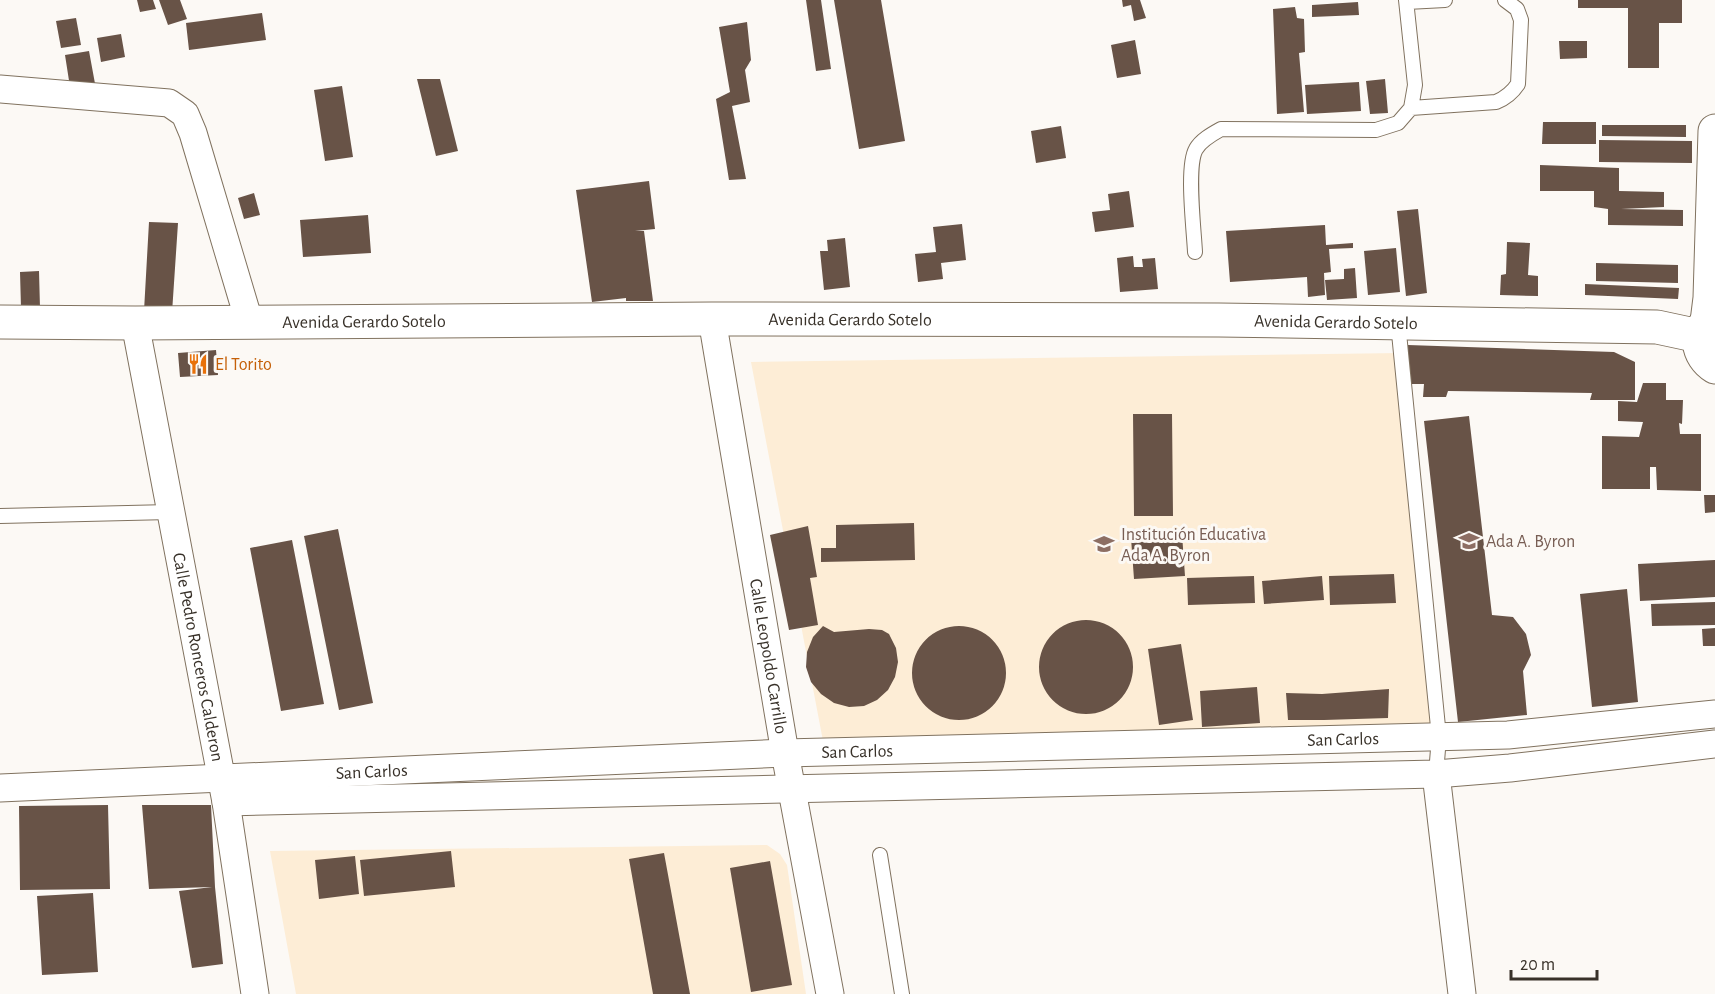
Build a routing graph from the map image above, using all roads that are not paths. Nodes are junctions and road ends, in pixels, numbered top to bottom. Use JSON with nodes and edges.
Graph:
{"nodes":[{"id":1,"x":1445,"y":0,"type":"edge"},
{"id":2,"x":1505,"y":0,"type":"edge"},
{"id":3,"x":1407,"y":1,"type":"edge"},
{"id":4,"x":0,"y":89,"type":"edge"},
{"id":5,"x":1411,"y":108,"type":"junction"},
{"id":6,"x":1715,"y":131,"type":"edge"},
{"id":7,"x":1195,"y":252,"type":"dead end"},
{"id":8,"x":712,"y":319,"type":"junction"},
{"id":9,"x":249,"y":321,"type":"junction"},
{"id":10,"x":0,"y":322,"type":"edge"},
{"id":11,"x":135,"y":323,"type":"junction"},
{"id":12,"x":1398,"y":323,"type":"junction"},
{"id":13,"x":1707,"y":325,"type":"edge"},
{"id":14,"x":1715,"y":366,"type":"edge"},
{"id":15,"x":170,"y":512,"type":"junction"},
{"id":16,"x":0,"y":516,"type":"edge"},
{"id":17,"x":1715,"y":714,"type":"edge"},
{"id":18,"x":1439,"y":737,"type":"junction"},
{"id":19,"x":1715,"y":744,"type":"edge"},
{"id":20,"x":785,"y":753,"type":"junction"},
{"id":21,"x":1436,"y":774,"type":"junction"},
{"id":22,"x":0,"y":788,"type":"edge"},
{"id":23,"x":792,"y":789,"type":"junction"},
{"id":24,"x":223,"y":790,"type":"junction"},
{"id":25,"x":880,"y":855,"type":"dead end"},
{"id":26,"x":255,"y":994,"type":"edge"},
{"id":27,"x":830,"y":994,"type":"edge"},
{"id":28,"x":902,"y":994,"type":"edge"},
{"id":29,"x":1462,"y":994,"type":"edge"}],
"edges":[{"from":1,"to":3,"type":"lane"},
{"from":2,"to":5,"type":"lane"},
{"from":3,"to":5,"type":"lane"},
{"from":4,"to":9,"type":"street"},
{"from":5,"to":7,"type":"lane"},
{"from":6,"to":13,"type":"street"},
{"from":8,"to":9,"type":"street","name":"Avenida Gerardo Sotelo"},
{"from":8,"to":12,"type":"street","name":"Avenida Gerardo Sotelo"},
{"from":8,"to":20,"type":"street","name":"Calle Leopoldo Carrillo"},
{"from":9,"to":11,"type":"street","name":"Avenida Gerardo Sotelo"},
{"from":10,"to":11,"type":"street","name":"Avenida Gerardo Sotelo"},
{"from":11,"to":15,"type":"street","name":"Calle Pedro Ronceros Calderon"},
{"from":12,"to":13,"type":"street","name":"Avenida Gerardo Sotelo"},
{"from":12,"to":18,"type":"lane"},
{"from":13,"to":14,"type":"street"},
{"from":15,"to":16,"type":"lane"},
{"from":15,"to":24,"type":"street","name":"Calle Pedro Ronceros Calderon"},
{"from":17,"to":18,"type":"street","name":"San Carlos"},
{"from":18,"to":20,"type":"street","name":"San Carlos"},
{"from":18,"to":21,"type":"lane"},
{"from":19,"to":21,"type":"street","name":"San Carlos"},
{"from":20,"to":23,"type":"street","name":"Calle Leopoldo Carrillo"},
{"from":20,"to":24,"type":"street","name":"San Carlos"},
{"from":21,"to":23,"type":"street","name":"San Carlos"},
{"from":21,"to":29,"type":"street"},
{"from":22,"to":24,"type":"street","name":"San Carlos"},
{"from":23,"to":24,"type":"street","name":"San Carlos"},
{"from":23,"to":27,"type":"street","name":"Calle Leopoldo Carrillo"},
{"from":24,"to":26,"type":"street","name":"Calle Pedro Ronceros Calderon"},
{"from":25,"to":28,"type":"lane"}]}
